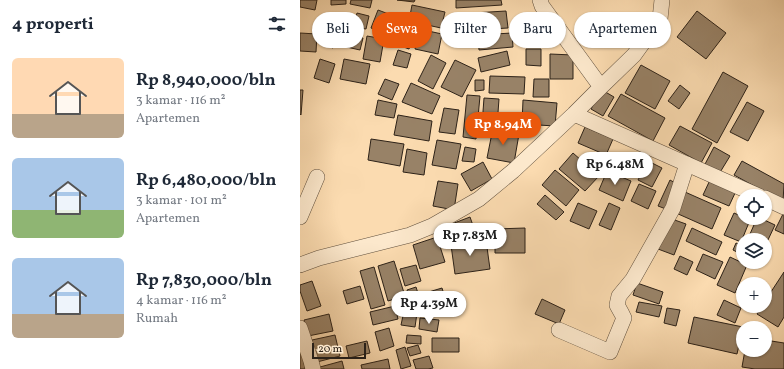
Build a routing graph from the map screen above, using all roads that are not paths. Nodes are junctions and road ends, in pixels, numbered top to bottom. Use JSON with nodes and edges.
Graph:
{"nodes":[{"id":1,"x":540,"y":0,"type":"edge"},
{"id":2,"x":662,"y":0,"type":"edge"},
{"id":3,"x":601,"y":87,"type":"junction"},
{"id":4,"x":574,"y":114,"type":"junction"},
{"id":5,"x":687,"y":164,"type":"junction"},
{"id":6,"x":318,"y":177,"type":"dead end"},
{"id":7,"x":743,"y":189,"type":"edge"},
{"id":8,"x":772,"y":201,"type":"edge"},
{"id":9,"x":784,"y":207,"type":"edge"},
{"id":10,"x":300,"y":217,"type":"edge"},
{"id":11,"x":300,"y":265,"type":"edge"},
{"id":12,"x":300,"y":328,"type":"edge"},
{"id":13,"x":559,"y":330,"type":"dead end"},
{"id":14,"x":313,"y":369,"type":"edge"}],
"edges":[{"from":1,"to":3,"type":"street"},
{"from":2,"to":3,"type":"street"},
{"from":3,"to":4,"type":"street"},
{"from":4,"to":5,"type":"street"},
{"from":4,"to":11,"type":"street"},
{"from":5,"to":7,"type":"street"},
{"from":5,"to":13,"type":"street"},
{"from":6,"to":10,"type":"street"},
{"from":8,"to":9,"type":"street"},
{"from":12,"to":14,"type":"street"}]}
